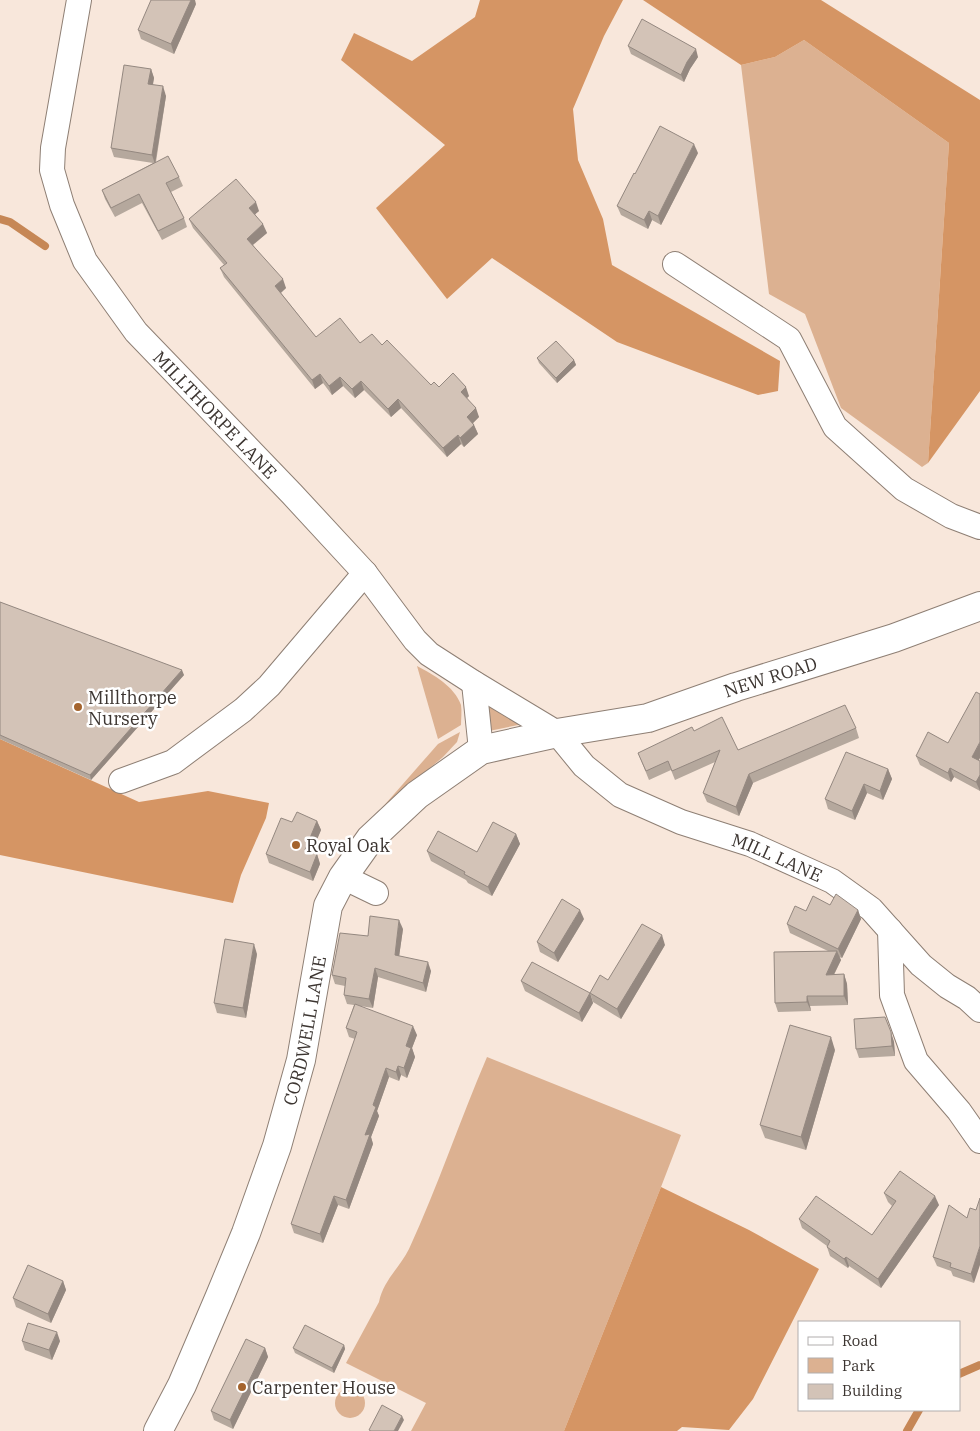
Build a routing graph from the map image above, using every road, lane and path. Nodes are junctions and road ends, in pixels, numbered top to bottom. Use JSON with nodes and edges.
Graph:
{"nodes":[{"id":1,"x":79,"y":0,"type":"edge"},
{"id":2,"x":676,"y":264,"type":"dead end"},
{"id":3,"x":980,"y":527,"type":"edge"},
{"id":4,"x":365,"y":573,"type":"junction"},
{"id":5,"x":980,"y":606,"type":"edge"},
{"id":6,"x":474,"y":683,"type":"junction"},
{"id":7,"x":557,"y":733,"type":"junction"},
{"id":8,"x":481,"y":750,"type":"junction"},
{"id":9,"x":122,"y":781,"type":"dead end"},
{"id":10,"x":344,"y":877,"type":"junction"},
{"id":11,"x":376,"y":893,"type":"dead end"},
{"id":12,"x":890,"y":930,"type":"junction"},
{"id":13,"x":980,"y":1010,"type":"edge"},
{"id":14,"x":980,"y":1141,"type":"edge"},
{"id":15,"x":158,"y":1431,"type":"edge"}],
"edges":[{"from":1,"to":4,"type":"street","name":"MILLTHORPE LANE"},
{"from":2,"to":3,"type":"street"},
{"from":4,"to":6,"type":"street","name":"MILLTHORPE LANE"},
{"from":4,"to":9,"type":"street"},
{"from":5,"to":7,"type":"main road","name":"NEW ROAD"},
{"from":6,"to":7,"type":"street","name":"MILLTHORPE LANE"},
{"from":6,"to":8,"type":"street"},
{"from":7,"to":8,"type":"main road","name":"CORDWELL LANE"},
{"from":7,"to":12,"type":"street","name":"MILL LANE"},
{"from":8,"to":10,"type":"main road","name":"CORDWELL LANE"},
{"from":10,"to":11,"type":"street"},
{"from":10,"to":15,"type":"main road","name":"CORDWELL LANE"},
{"from":12,"to":13,"type":"street","name":"MILL LANE"},
{"from":12,"to":14,"type":"street"}]}
